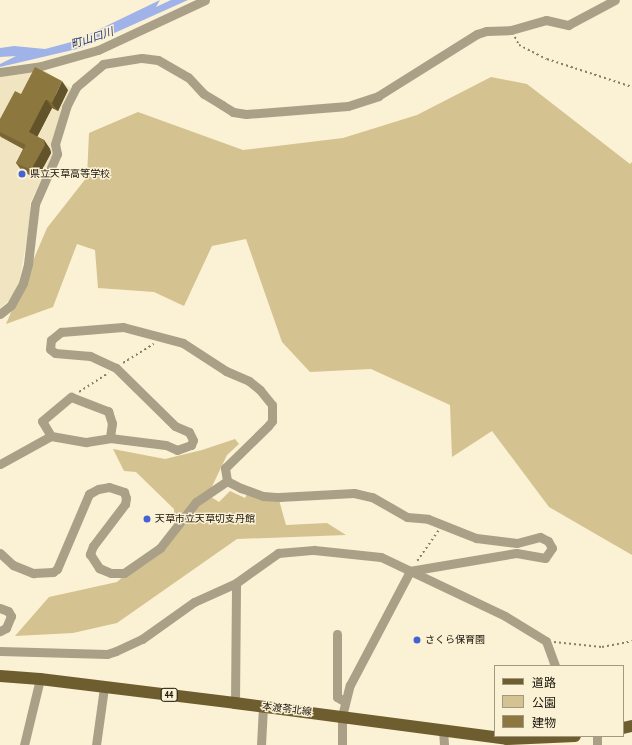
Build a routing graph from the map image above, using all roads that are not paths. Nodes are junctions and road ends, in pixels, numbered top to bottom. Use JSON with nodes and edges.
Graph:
{"nodes":[{"id":1,"x":205,"y":0,"type":"edge"},
{"id":2,"x":615,"y":0,"type":"edge"},
{"id":3,"x":98,"y":50,"type":"junction"},
{"id":4,"x":103,"y":64,"type":"junction"},
{"id":5,"x":0,"y":72,"type":"edge"},
{"id":6,"x":0,"y":314,"type":"edge"},
{"id":7,"x":51,"y":436,"type":"junction"},
{"id":8,"x":110,"y":438,"type":"junction"},
{"id":9,"x":0,"y":464,"type":"edge"},
{"id":10,"x":226,"y":481,"type":"junction"},
{"id":11,"x":0,"y":553,"type":"edge"},
{"id":12,"x":410,"y":571,"type":"junction"},
{"id":13,"x":236,"y":583,"type":"junction"},
{"id":14,"x":0,"y":608,"type":"edge"},
{"id":15,"x":0,"y":631,"type":"edge"},
{"id":16,"x":337,"y":634,"type":"dead end"},
{"id":17,"x":0,"y":651,"type":"edge"},
{"id":18,"x":555,"y":665,"type":"edge"},
{"id":19,"x":0,"y":676,"type":"edge"},
{"id":20,"x":40,"y":679,"type":"junction"},
{"id":21,"x":104,"y":687,"type":"junction"},
{"id":22,"x":344,"y":701,"type":"junction"},
{"id":23,"x":235,"y":703,"type":"junction"},
{"id":24,"x":263,"y":706,"type":"junction"},
{"id":25,"x":342,"y":716,"type":"junction"},
{"id":26,"x":444,"y":730,"type":"junction"},
{"id":27,"x":552,"y":737,"type":"edge"},
{"id":28,"x":24,"y":745,"type":"edge"},
{"id":29,"x":96,"y":745,"type":"edge"},
{"id":30,"x":262,"y":745,"type":"edge"},
{"id":31,"x":342,"y":745,"type":"edge"},
{"id":32,"x":444,"y":745,"type":"edge"}],
"edges":[{"from":1,"to":3,"type":"street"},
{"from":2,"to":4,"type":"street"},
{"from":3,"to":4,"type":"street"},
{"from":3,"to":5,"type":"street"},
{"from":4,"to":6,"type":"street"},
{"from":7,"to":8,"type":"street"},
{"from":7,"to":8,"type":"street"},
{"from":7,"to":9,"type":"street"},
{"from":8,"to":10,"type":"street"},
{"from":10,"to":11,"type":"street"},
{"from":10,"to":12,"type":"street"},
{"from":12,"to":13,"type":"street"},
{"from":12,"to":18,"type":"street"},
{"from":12,"to":22,"type":"street"},
{"from":13,"to":17,"type":"street"},
{"from":13,"to":23,"type":"street"},
{"from":14,"to":15,"type":"street"},
{"from":16,"to":22,"type":"street"},
{"from":19,"to":20,"type":"main road","name":"本渡苓北線","number":"44"},
{"from":20,"to":21,"type":"main road","name":"本渡苓北線","number":"44"},
{"from":20,"to":28,"type":"street"},
{"from":21,"to":23,"type":"main road","name":"本渡苓北線","number":"44"},
{"from":21,"to":29,"type":"street"},
{"from":22,"to":25,"type":"street"},
{"from":23,"to":24,"type":"main road","name":"本渡苓北線","number":"44"},
{"from":24,"to":25,"type":"main road","name":"本渡苓北線","number":"44"},
{"from":24,"to":30,"type":"street"},
{"from":25,"to":26,"type":"main road","name":"本渡苓北線","number":"44"},
{"from":25,"to":31,"type":"street"},
{"from":26,"to":27,"type":"main road","name":"本渡苓北線","number":"44"},
{"from":26,"to":32,"type":"street"}]}
